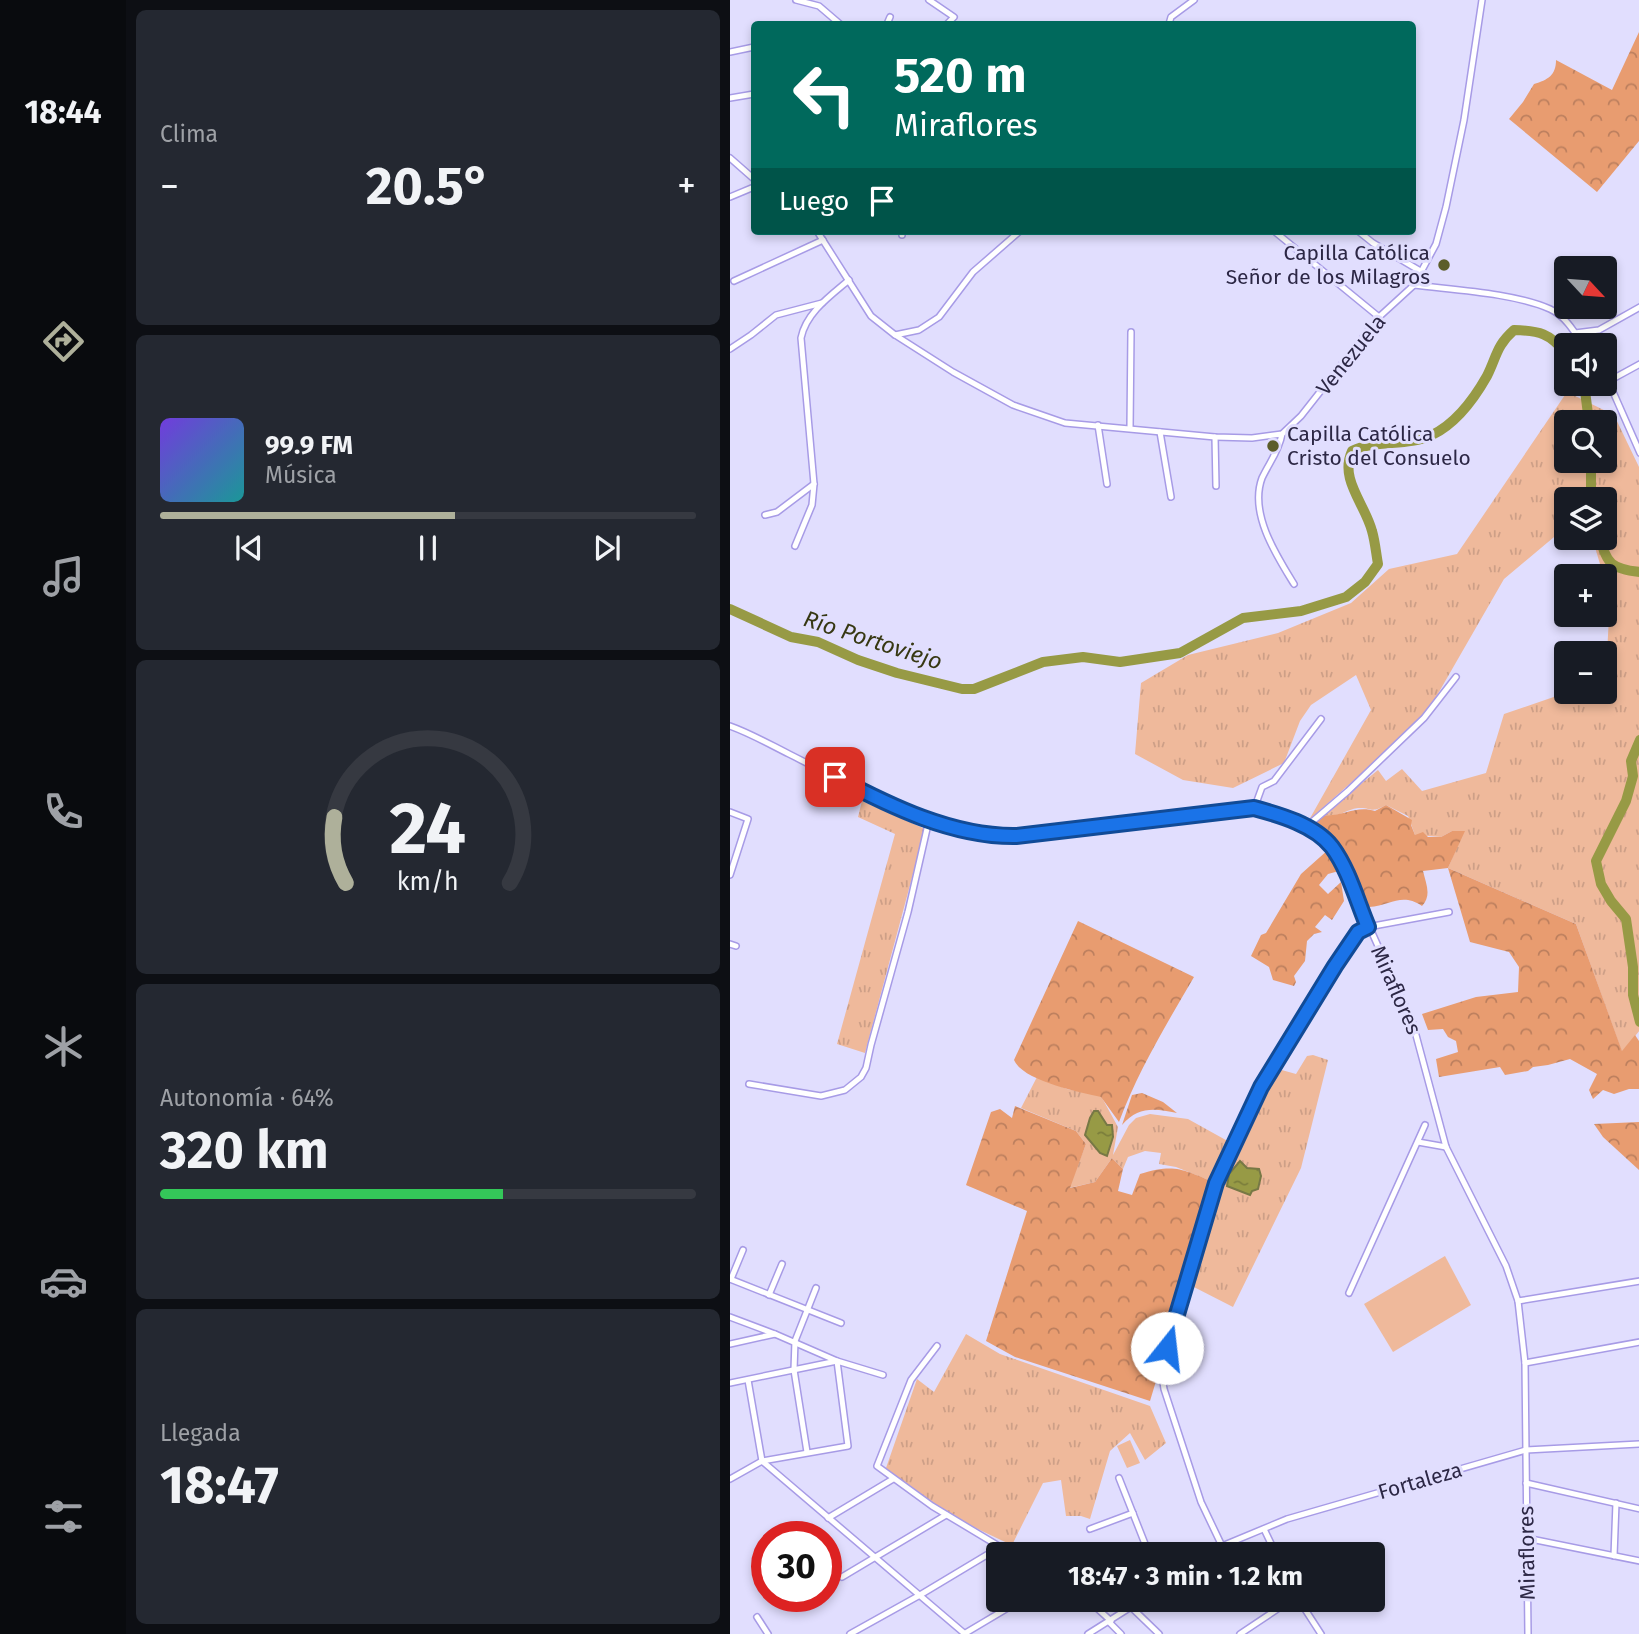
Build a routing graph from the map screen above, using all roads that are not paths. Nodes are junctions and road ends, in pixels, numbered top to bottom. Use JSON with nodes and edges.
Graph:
{"nodes":[{"id":1,"x":795,"y":0,"type":"edge"},
{"id":2,"x":929,"y":0,"type":"edge"},
{"id":3,"x":1194,"y":0,"type":"edge"},
{"id":4,"x":1482,"y":0,"type":"edge"},
{"id":5,"x":890,"y":17,"type":"dead end"},
{"id":6,"x":836,"y":21,"type":"edge"},
{"id":7,"x":888,"y":21,"type":"edge"},
{"id":8,"x":950,"y":21,"type":"edge"},
{"id":9,"x":1170,"y":21,"type":"edge"},
{"id":10,"x":751,"y":48,"type":"edge"},
{"id":11,"x":730,"y":52,"type":"edge"},
{"id":12,"x":751,"y":94,"type":"edge"},
{"id":13,"x":730,"y":98,"type":"edge"},
{"id":14,"x":730,"y":158,"type":"edge"},
{"id":15,"x":751,"y":176,"type":"edge"},
{"id":16,"x":751,"y":188,"type":"edge"},
{"id":17,"x":730,"y":197,"type":"edge"},
{"id":18,"x":820,"y":235,"type":"edge"},
{"id":19,"x":1015,"y":235,"type":"edge"},
{"id":20,"x":1279,"y":235,"type":"edge"},
{"id":21,"x":1363,"y":235,"type":"edge"},
{"id":22,"x":823,"y":240,"type":"junction"},
{"id":23,"x":1422,"y":272,"type":"junction"},
{"id":24,"x":849,"y":280,"type":"junction"},
{"id":25,"x":734,"y":281,"type":"dead end"},
{"id":26,"x":1414,"y":285,"type":"junction"},
{"id":27,"x":822,"y":303,"type":"junction"},
{"id":28,"x":1639,"y":307,"type":"edge"},
{"id":29,"x":1379,"y":317,"type":"junction"},
{"id":30,"x":1131,"y":332,"type":"dead end"},
{"id":31,"x":1575,"y":333,"type":"joint"},
{"id":32,"x":896,"y":335,"type":"junction"},
{"id":33,"x":730,"y":348,"type":"edge"},
{"id":34,"x":1639,"y":364,"type":"edge"},
{"id":35,"x":1617,"y":375,"type":"edge"},
{"id":36,"x":1613,"y":396,"type":"edge"},
{"id":37,"x":1098,"y":425,"type":"junction"},
{"id":38,"x":1130,"y":428,"type":"junction"},
{"id":39,"x":1160,"y":432,"type":"junction"},
{"id":40,"x":1282,"y":433,"type":"junction"},
{"id":41,"x":1215,"y":437,"type":"junction"},
{"id":42,"x":1639,"y":453,"type":"edge"},
{"id":43,"x":1107,"y":484,"type":"dead end"},
{"id":44,"x":814,"y":485,"type":"junction"},
{"id":45,"x":1216,"y":486,"type":"dead end"},
{"id":46,"x":1170,"y":497,"type":"dead end"},
{"id":47,"x":765,"y":515,"type":"dead end"},
{"id":48,"x":795,"y":546,"type":"dead end"},
{"id":49,"x":1294,"y":584,"type":"dead end"},
{"id":50,"x":1456,"y":677,"type":"dead end"},
{"id":51,"x":1321,"y":719,"type":"dead end"},
{"id":52,"x":730,"y":726,"type":"edge"},
{"id":53,"x":1254,"y":808,"type":"junction"},
{"id":54,"x":730,"y":812,"type":"edge"},
{"id":55,"x":929,"y":820,"type":"junction"},
{"id":56,"x":1306,"y":827,"type":"junction"},
{"id":57,"x":730,"y":875,"type":"edge"},
{"id":58,"x":1449,"y":912,"type":"dead end"},
{"id":59,"x":1368,"y":927,"type":"junction"},
{"id":60,"x":749,"y":1084,"type":"dead end"},
{"id":61,"x":1425,"y":1125,"type":"dead end"},
{"id":62,"x":1418,"y":1142,"type":"junction"},
{"id":63,"x":1446,"y":1147,"type":"junction"},
{"id":64,"x":743,"y":1250,"type":"dead end"},
{"id":65,"x":781,"y":1264,"type":"dead end"},
{"id":66,"x":730,"y":1279,"type":"edge"},
{"id":67,"x":1639,"y":1281,"type":"edge"},
{"id":68,"x":816,"y":1288,"type":"dead end"},
{"id":69,"x":1349,"y":1293,"type":"dead end"},
{"id":70,"x":769,"y":1295,"type":"junction"},
{"id":71,"x":1518,"y":1301,"type":"junction"},
{"id":72,"x":807,"y":1310,"type":"junction"},
{"id":73,"x":730,"y":1317,"type":"edge"},
{"id":74,"x":841,"y":1323,"type":"dead end"},
{"id":75,"x":775,"y":1334,"type":"junction"},
{"id":76,"x":795,"y":1341,"type":"junction"},
{"id":77,"x":1639,"y":1342,"type":"edge"},
{"id":78,"x":730,"y":1344,"type":"edge"},
{"id":79,"x":937,"y":1346,"type":"dead end"},
{"id":80,"x":837,"y":1360,"type":"junction"},
{"id":81,"x":1525,"y":1363,"type":"junction"},
{"id":82,"x":794,"y":1370,"type":"junction"},
{"id":83,"x":883,"y":1375,"type":"dead end"},
{"id":84,"x":749,"y":1380,"type":"junction"},
{"id":85,"x":730,"y":1383,"type":"edge"},
{"id":86,"x":1639,"y":1444,"type":"edge"},
{"id":87,"x":1526,"y":1451,"type":"junction"},
{"id":88,"x":807,"y":1452,"type":"junction"},
{"id":89,"x":762,"y":1461,"type":"junction"},
{"id":90,"x":1119,"y":1478,"type":"dead end"},
{"id":91,"x":730,"y":1479,"type":"edge"},
{"id":92,"x":893,"y":1479,"type":"junction"},
{"id":93,"x":1526,"y":1483,"type":"junction"},
{"id":94,"x":1616,"y":1503,"type":"junction"},
{"id":95,"x":1639,"y":1508,"type":"edge"},
{"id":96,"x":1133,"y":1513,"type":"junction"},
{"id":97,"x":946,"y":1515,"type":"junction"},
{"id":98,"x":827,"y":1518,"type":"junction"},
{"id":99,"x":1090,"y":1529,"type":"dead end"},
{"id":100,"x":1264,"y":1529,"type":"junction"},
{"id":101,"x":1526,"y":1538,"type":"junction"},
{"id":102,"x":992,"y":1542,"type":"edge"},
{"id":103,"x":1144,"y":1542,"type":"edge"},
{"id":104,"x":1220,"y":1542,"type":"edge"},
{"id":105,"x":1232,"y":1542,"type":"edge"},
{"id":106,"x":1270,"y":1542,"type":"edge"},
{"id":107,"x":986,"y":1555,"type":"edge"},
{"id":108,"x":1614,"y":1556,"type":"junction"},
{"id":109,"x":874,"y":1557,"type":"junction"},
{"id":110,"x":1639,"y":1561,"type":"edge"},
{"id":111,"x":842,"y":1577,"type":"dead end"},
{"id":112,"x":920,"y":1595,"type":"junction"},
{"id":113,"x":1001,"y":1612,"type":"edge"},
{"id":114,"x":1101,"y":1612,"type":"edge"},
{"id":115,"x":1124,"y":1612,"type":"edge"},
{"id":116,"x":1136,"y":1612,"type":"edge"},
{"id":117,"x":1273,"y":1612,"type":"edge"},
{"id":118,"x":1307,"y":1612,"type":"edge"},
{"id":119,"x":757,"y":1618,"type":"dead end"},
{"id":120,"x":1110,"y":1621,"type":"junction"},
{"id":121,"x":768,"y":1634,"type":"edge"},
{"id":122,"x":850,"y":1634,"type":"edge"},
{"id":123,"x":965,"y":1634,"type":"edge"},
{"id":124,"x":1088,"y":1634,"type":"edge"},
{"id":125,"x":1121,"y":1634,"type":"edge"},
{"id":126,"x":1159,"y":1634,"type":"edge"},
{"id":127,"x":1240,"y":1634,"type":"edge"},
{"id":128,"x":1321,"y":1634,"type":"edge"},
{"id":129,"x":1527,"y":1634,"type":"edge"}],
"edges":[{"from":1,"to":6,"type":"street"},
{"from":2,"to":8,"type":"street"},
{"from":3,"to":9,"type":"street"},
{"from":4,"to":23,"type":"street","name":"Venezuela"},
{"from":5,"to":7,"type":"street"},
{"from":10,"to":11,"type":"street"},
{"from":12,"to":13,"type":"street"},
{"from":14,"to":15,"type":"street"},
{"from":16,"to":17,"type":"street"},
{"from":18,"to":22,"type":"street"},
{"from":19,"to":32,"type":"street"},
{"from":20,"to":29,"type":"street"},
{"from":21,"to":23,"type":"street"},
{"from":22,"to":24,"type":"street"},
{"from":22,"to":25,"type":"street"},
{"from":23,"to":26,"type":"street","name":"Venezuela"},
{"from":24,"to":27,"type":"street"},
{"from":24,"to":32,"type":"street"},
{"from":26,"to":29,"type":"street","name":"Venezuela"},
{"from":26,"to":31,"type":"street"},
{"from":27,"to":33,"type":"street"},
{"from":27,"to":44,"type":"street"},
{"from":28,"to":31,"type":"street"},
{"from":29,"to":40,"type":"street","name":"Venezuela"},
{"from":30,"to":38,"type":"street"},
{"from":32,"to":37,"type":"street"},
{"from":34,"to":35,"type":"street"},
{"from":36,"to":42,"type":"street"},
{"from":37,"to":38,"type":"street"},
{"from":37,"to":43,"type":"street"},
{"from":38,"to":39,"type":"street"},
{"from":39,"to":41,"type":"street"},
{"from":39,"to":46,"type":"street"},
{"from":40,"to":41,"type":"street"},
{"from":40,"to":49,"type":"street"},
{"from":41,"to":45,"type":"street"},
{"from":44,"to":47,"type":"street"},
{"from":44,"to":48,"type":"street"},
{"from":50,"to":56,"type":"street"},
{"from":51,"to":53,"type":"street"},
{"from":52,"to":55,"type":"street","name":"Miraflores"},
{"from":53,"to":55,"type":"street","name":"Miraflores"},
{"from":53,"to":56,"type":"street","name":"Miraflores"},
{"from":54,"to":57,"type":"street"},
{"from":55,"to":60,"type":"street"},
{"from":56,"to":59,"type":"street","name":"Miraflores"},
{"from":58,"to":59,"type":"street"},
{"from":59,"to":63,"type":"street","name":"Miraflores"},
{"from":59,"to":104,"type":"street"},
{"from":61,"to":62,"type":"street"},
{"from":62,"to":63,"type":"street"},
{"from":62,"to":69,"type":"street"},
{"from":63,"to":71,"type":"street","name":"Miraflores"},
{"from":64,"to":66,"type":"street"},
{"from":65,"to":70,"type":"street"},
{"from":66,"to":70,"type":"street"},
{"from":67,"to":71,"type":"street"},
{"from":68,"to":72,"type":"street"},
{"from":70,"to":72,"type":"street"},
{"from":71,"to":81,"type":"street","name":"Miraflores"},
{"from":72,"to":74,"type":"street"},
{"from":72,"to":76,"type":"street"},
{"from":73,"to":75,"type":"street"},
{"from":75,"to":76,"type":"street"},
{"from":75,"to":78,"type":"street"},
{"from":76,"to":80,"type":"street"},
{"from":76,"to":82,"type":"street"},
{"from":77,"to":81,"type":"street"},
{"from":79,"to":92,"type":"street"},
{"from":80,"to":82,"type":"street"},
{"from":80,"to":83,"type":"street"},
{"from":80,"to":88,"type":"street"},
{"from":81,"to":87,"type":"street","name":"Miraflores"},
{"from":82,"to":84,"type":"street"},
{"from":82,"to":88,"type":"street"},
{"from":84,"to":85,"type":"street"},
{"from":84,"to":89,"type":"street"},
{"from":86,"to":87,"type":"street","name":"Fortaleza"},
{"from":87,"to":93,"type":"street","name":"Miraflores"},
{"from":87,"to":100,"type":"street","name":"Fortaleza"},
{"from":88,"to":89,"type":"street"},
{"from":89,"to":91,"type":"street"},
{"from":89,"to":98,"type":"street"},
{"from":90,"to":96,"type":"street"},
{"from":92,"to":97,"type":"street"},
{"from":92,"to":98,"type":"street"},
{"from":93,"to":94,"type":"street"},
{"from":93,"to":101,"type":"street","name":"Miraflores"},
{"from":94,"to":95,"type":"street"},
{"from":94,"to":108,"type":"street"},
{"from":96,"to":99,"type":"street"},
{"from":96,"to":103,"type":"street"},
{"from":97,"to":102,"type":"street"},
{"from":97,"to":109,"type":"street"},
{"from":98,"to":109,"type":"street"},
{"from":100,"to":105,"type":"street","name":"Fortaleza"},
{"from":100,"to":106,"type":"street"},
{"from":101,"to":108,"type":"street"},
{"from":101,"to":129,"type":"street","name":"Miraflores"},
{"from":107,"to":112,"type":"street"},
{"from":108,"to":110,"type":"street"},
{"from":109,"to":111,"type":"street"},
{"from":109,"to":112,"type":"street"},
{"from":112,"to":122,"type":"street"},
{"from":112,"to":123,"type":"street"},
{"from":113,"to":123,"type":"street"},
{"from":114,"to":120,"type":"street"},
{"from":115,"to":120,"type":"street"},
{"from":116,"to":126,"type":"street"},
{"from":117,"to":127,"type":"street"},
{"from":118,"to":128,"type":"street"},
{"from":119,"to":121,"type":"street"},
{"from":120,"to":124,"type":"street"},
{"from":120,"to":125,"type":"street"}]}
